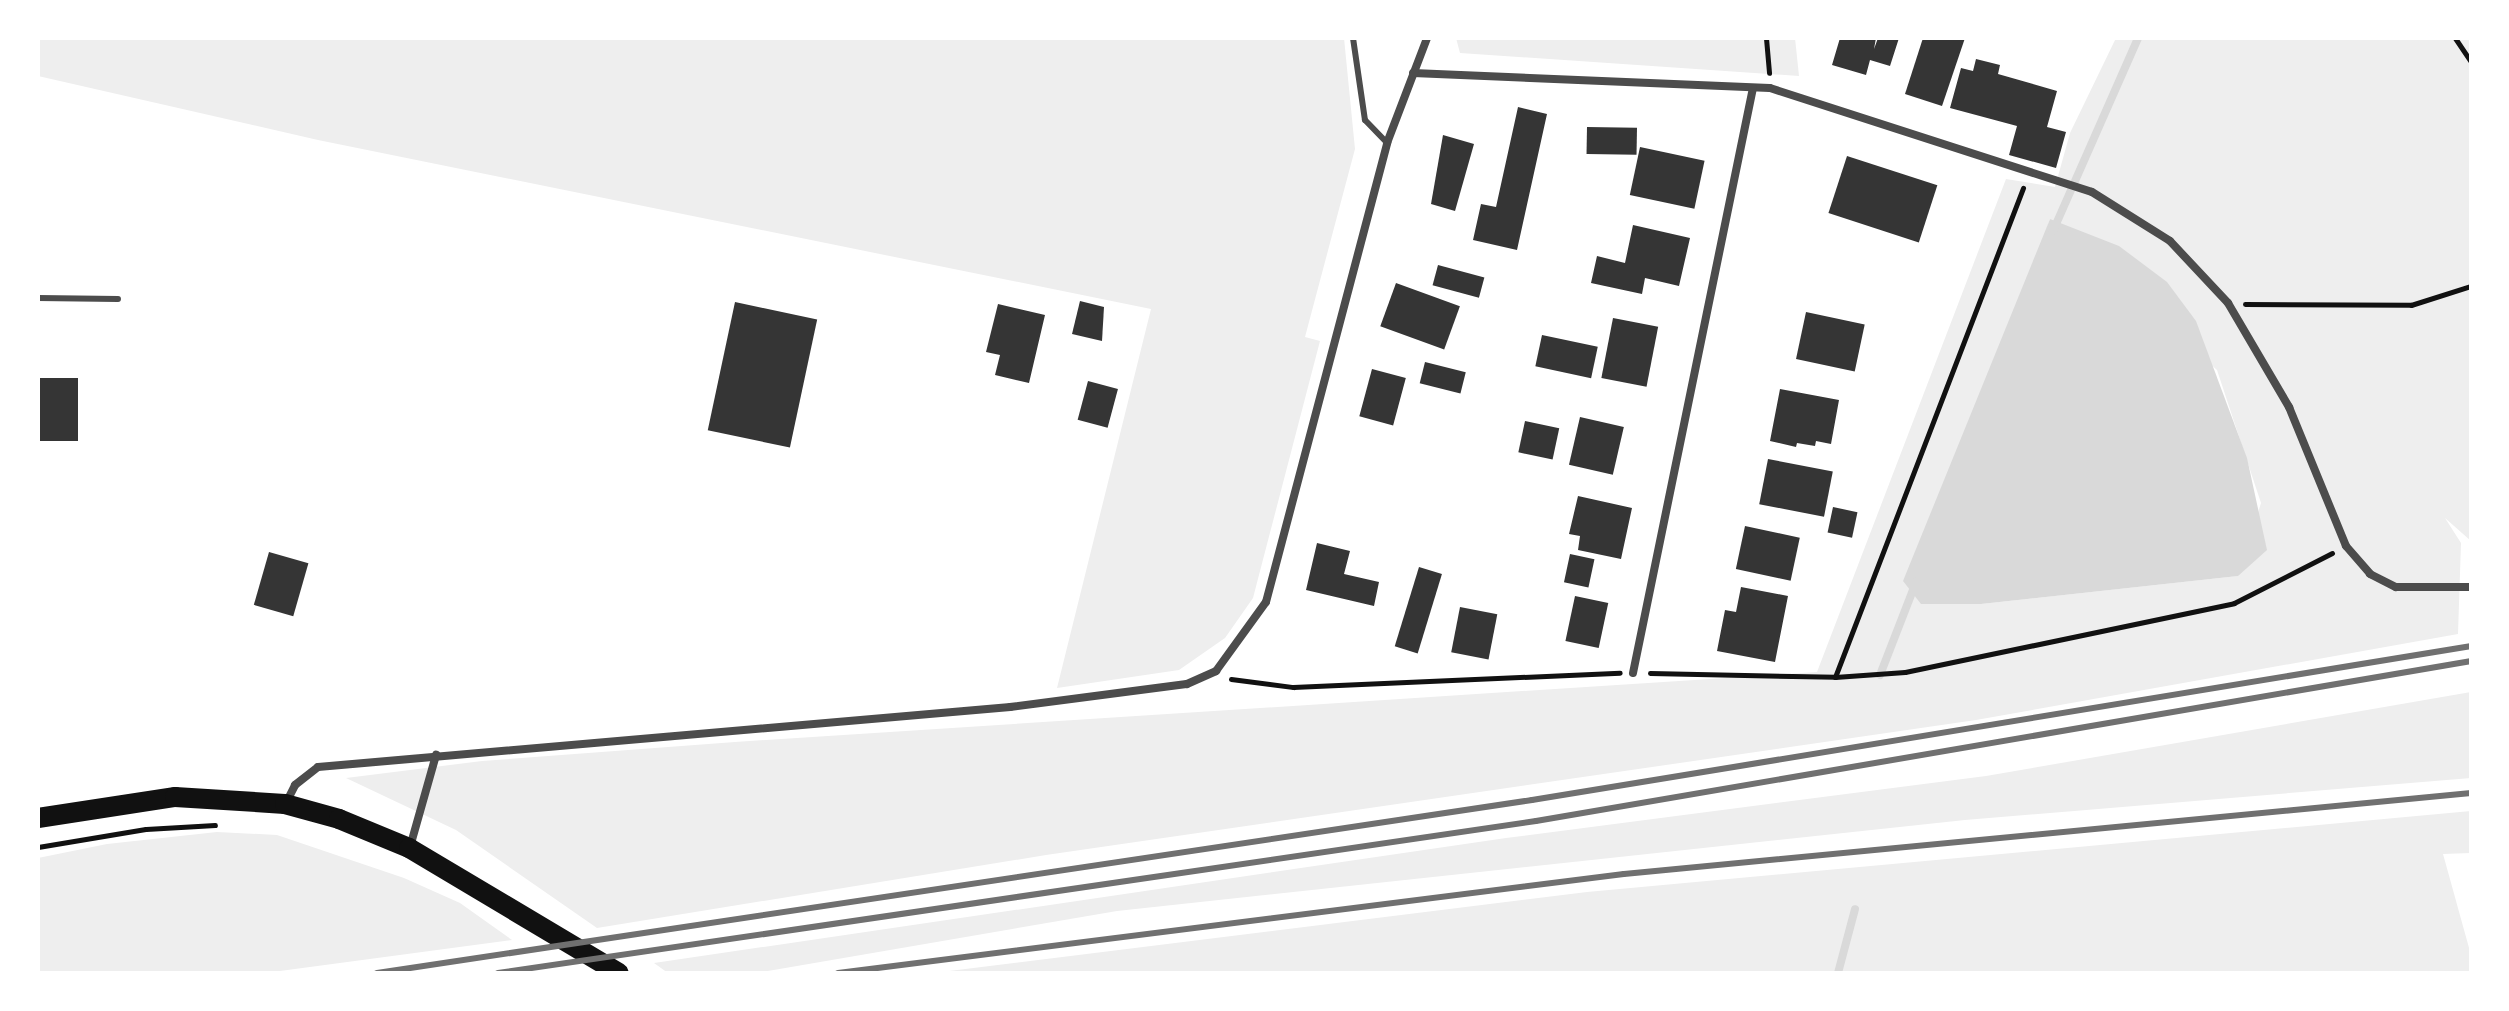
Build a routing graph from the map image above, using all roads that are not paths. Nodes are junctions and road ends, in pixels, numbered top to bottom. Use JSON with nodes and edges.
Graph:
{"nodes":[{"id":1,"x":1353,"y":38,"type":"edge"},
{"id":2,"x":1427,"y":38,"type":"edge"},
{"id":3,"x":1413,"y":73,"type":"junction"},
{"id":4,"x":1753,"y":88,"type":"junction"},
{"id":5,"x":1387,"y":143,"type":"junction"},
{"id":6,"x":38,"y":298,"type":"edge"},
{"id":7,"x":118,"y":299,"type":"dead end"},
{"id":8,"x":2471,"y":587,"type":"edge"},
{"id":9,"x":1633,"y":673,"type":"road end"},
{"id":10,"x":436,"y":755,"type":"junction"},
{"id":11,"x":285,"y":804,"type":"junction"},
{"id":12,"x":38,"y":818,"type":"edge"},
{"id":13,"x":409,"y":848,"type":"junction"},
{"id":14,"x":619,"y":973,"type":"edge"}],
"edges":[{"from":1,"to":5,"type":"lane"},
{"from":2,"to":3,"type":"street"},
{"from":3,"to":4,"type":"street"},
{"from":3,"to":5,"type":"street"},
{"from":4,"to":8,"type":"street"},
{"from":4,"to":9,"type":"street"},
{"from":5,"to":10,"type":"street"},
{"from":6,"to":7,"type":"lane"},
{"from":10,"to":11,"type":"street"},
{"from":10,"to":13,"type":"street"},
{"from":11,"to":12,"type":"main road"},
{"from":11,"to":13,"type":"main road"},
{"from":13,"to":14,"type":"main road"}]}
